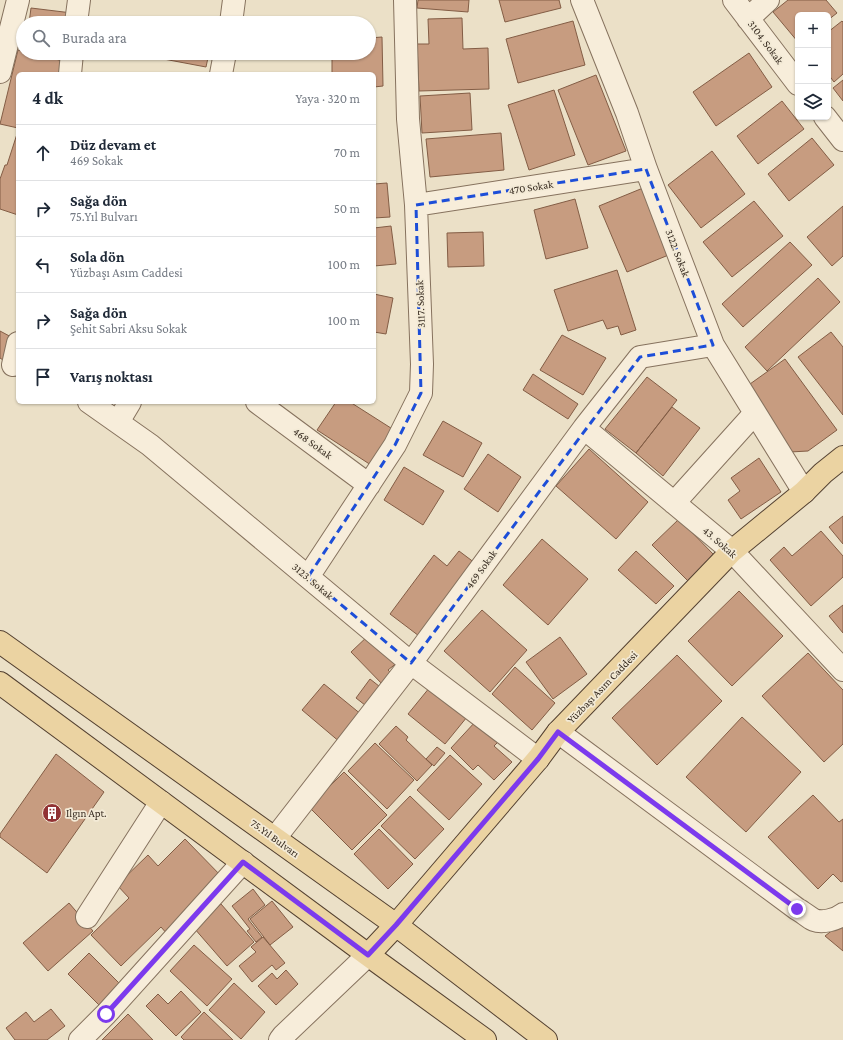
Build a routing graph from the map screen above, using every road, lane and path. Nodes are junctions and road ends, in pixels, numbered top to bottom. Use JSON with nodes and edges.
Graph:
{"nodes":[{"id":1,"x":18,"y":0,"type":"edge"},
{"id":2,"x":79,"y":0,"type":"edge"},
{"id":3,"x":234,"y":0,"type":"edge"},
{"id":4,"x":405,"y":0,"type":"edge"},
{"id":5,"x":582,"y":0,"type":"edge"},
{"id":6,"x":734,"y":0,"type":"edge"},
{"id":7,"x":768,"y":0,"type":"edge"},
{"id":8,"x":77,"y":16,"type":"edge"},
{"id":9,"x":232,"y":16,"type":"edge"},
{"id":10,"x":748,"y":19,"type":"junction"},
{"id":11,"x":71,"y":60,"type":"edge"},
{"id":12,"x":224,"y":60,"type":"edge"},
{"id":13,"x":0,"y":72,"type":"edge"},
{"id":14,"x":70,"y":72,"type":"edge"},
{"id":15,"x":221,"y":72,"type":"edge"},
{"id":16,"x":795,"y":80,"type":"edge"},
{"id":17,"x":827,"y":120,"type":"edge"},
{"id":18,"x":843,"y":140,"type":"edge"},
{"id":19,"x":646,"y":169,"type":"junction"},
{"id":20,"x":416,"y":205,"type":"junction"},
{"id":21,"x":714,"y":345,"type":"junction"},
{"id":22,"x":16,"y":348,"type":"edge"},
{"id":23,"x":10,"y":365,"type":"edge"},
{"id":24,"x":92,"y":404,"type":"edge"},
{"id":25,"x":129,"y":404,"type":"edge"},
{"id":26,"x":260,"y":404,"type":"edge"},
{"id":27,"x":755,"y":413,"type":"junction"},
{"id":28,"x":118,"y":422,"type":"junction"},
{"id":29,"x":584,"y":428,"type":"junction"},
{"id":30,"x":843,"y":457,"type":"edge"},
{"id":31,"x":369,"y":485,"type":"junction"},
{"id":32,"x":804,"y":492,"type":"junction"},
{"id":33,"x":674,"y":503,"type":"junction"},
{"id":34,"x":732,"y":551,"type":"junction"},
{"id":35,"x":308,"y":577,"type":"junction"},
{"id":36,"x":0,"y":642,"type":"edge"},
{"id":37,"x":411,"y":664,"type":"junction"},
{"id":38,"x":843,"y":670,"type":"edge"},
{"id":39,"x":0,"y":683,"type":"edge"},
{"id":40,"x":558,"y":732,"type":"junction"},
{"id":41,"x":538,"y":759,"type":"junction"},
{"id":42,"x":161,"y":802,"type":"junction"},
{"id":43,"x":275,"y":838,"type":"junction"},
{"id":44,"x":243,"y":862,"type":"junction"},
{"id":45,"x":843,"y":914,"type":"edge"},
{"id":46,"x":87,"y":917,"type":"dead end"},
{"id":47,"x":396,"y":925,"type":"junction"},
{"id":48,"x":368,"y":955,"type":"junction"},
{"id":49,"x":80,"y":1040,"type":"edge"},
{"id":50,"x":280,"y":1040,"type":"edge"},
{"id":51,"x":485,"y":1040,"type":"edge"},
{"id":52,"x":546,"y":1040,"type":"edge"}],
"edges":[{"from":1,"to":13,"type":"street"},
{"from":2,"to":8,"type":"street"},
{"from":3,"to":9,"type":"street"},
{"from":4,"to":20,"type":"street","name":"3117. Sokak"},
{"from":5,"to":19,"type":"street","name":"3122. Sokak"},
{"from":6,"to":10,"type":"street","name":"3104. Sokak"},
{"from":7,"to":10,"type":"street"},
{"from":10,"to":16,"type":"street","name":"3104. Sokak"},
{"from":11,"to":14,"type":"street"},
{"from":12,"to":15,"type":"street"},
{"from":17,"to":18,"type":"street"},
{"from":19,"to":20,"type":"street","name":"470 Sokak"},
{"from":19,"to":21,"type":"street","name":"3122. Sokak"},
{"from":20,"to":31,"type":"street","name":"3117. Sokak"},
{"from":21,"to":27,"type":"street","name":"3122. Sokak"},
{"from":21,"to":29,"type":"street","name":"469 Sokak"},
{"from":22,"to":23,"type":"street"},
{"from":24,"to":28,"type":"street","name":"3123. Sokak"},
{"from":25,"to":28,"type":"street"},
{"from":26,"to":31,"type":"street","name":"468 Sokak"},
{"from":27,"to":32,"type":"street","name":"3122. Sokak"},
{"from":27,"to":33,"type":"street"},
{"from":28,"to":35,"type":"street","name":"3123. Sokak"},
{"from":29,"to":33,"type":"street","name":"43. Sokak"},
{"from":29,"to":37,"type":"street","name":"469 Sokak"},
{"from":30,"to":32,"type":"main road","name":"Yüzbaşı Asım Caddesi"},
{"from":31,"to":35,"type":"street","name":"3117. Sokak"},
{"from":32,"to":34,"type":"main road","name":"Yüzbaşı Asım Caddesi"},
{"from":33,"to":34,"type":"street","name":"43. Sokak"},
{"from":34,"to":38,"type":"street","name":"43. Sokak"},
{"from":34,"to":40,"type":"main road","name":"Yüzbaşı Asım Caddesi"},
{"from":35,"to":37,"type":"street","name":"3123. Sokak"},
{"from":36,"to":43,"type":"main road","name":"75.Yıl Bulvarı"},
{"from":37,"to":41,"type":"street","name":"3123. Sokak"},
{"from":37,"to":43,"type":"street","name":"469 Sokak"},
{"from":39,"to":42,"type":"main road"},
{"from":40,"to":41,"type":"main road","name":"Yüzbaşı Asım Caddesi"},
{"from":40,"to":45,"type":"street"},
{"from":41,"to":47,"type":"main road","name":"Yüzbaşı Asım Caddesi"},
{"from":42,"to":44,"type":"main road"},
{"from":42,"to":46,"type":"street"},
{"from":43,"to":47,"type":"main road","name":"75.Yıl Bulvarı"},
{"from":44,"to":48,"type":"main road"},
{"from":44,"to":49,"type":"street"},
{"from":47,"to":48,"type":"main road","name":"Yüzbaşı Asım Caddesi"},
{"from":47,"to":52,"type":"main road","name":"75.Yıl Bulvarı"},
{"from":48,"to":50,"type":"street","name":"Yüzbaşı Asım Caddesi"},
{"from":48,"to":51,"type":"main road"}]}
